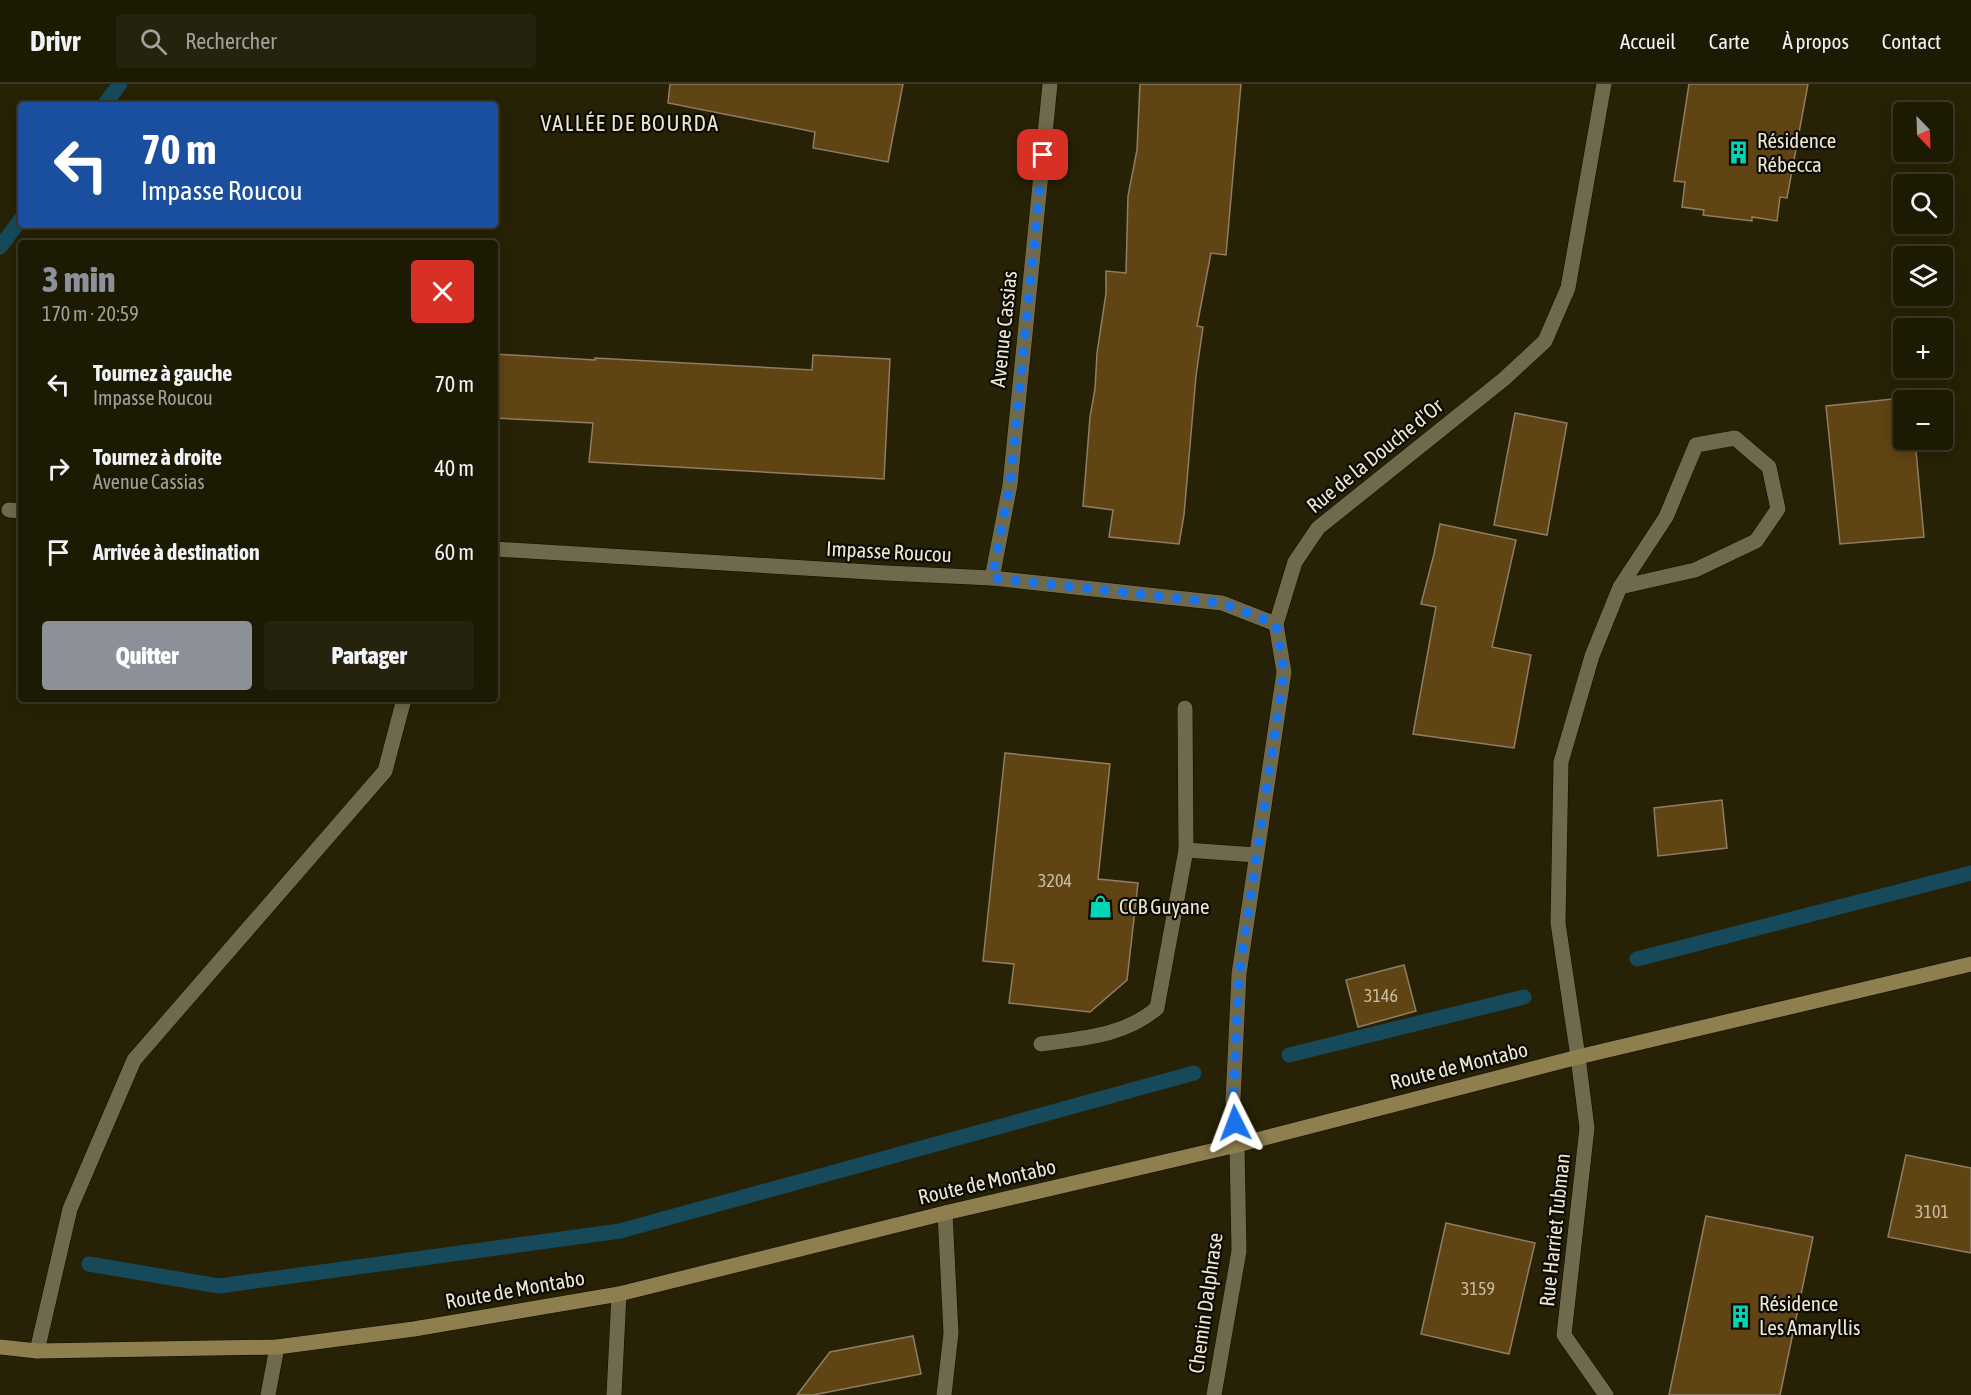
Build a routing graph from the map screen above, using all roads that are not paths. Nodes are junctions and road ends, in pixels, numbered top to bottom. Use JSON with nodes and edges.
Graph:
{"nodes":[{"id":1,"x":1050,"y":84,"type":"edge"},
{"id":2,"x":1604,"y":84,"type":"edge"},
{"id":3,"x":498,"y":549,"type":"edge"},
{"id":4,"x":992,"y":578,"type":"junction"},
{"id":5,"x":1620,"y":587,"type":"junction"},
{"id":6,"x":1276,"y":624,"type":"junction"},
{"id":7,"x":403,"y":702,"type":"edge"},
{"id":8,"x":1185,"y":708,"type":"dead end"},
{"id":9,"x":1186,"y":850,"type":"junction"},
{"id":10,"x":1256,"y":855,"type":"junction"},
{"id":11,"x":1971,"y":964,"type":"edge"},
{"id":12,"x":1041,"y":1044,"type":"dead end"},
{"id":13,"x":1578,"y":1057,"type":"junction"},
{"id":14,"x":1237,"y":1145,"type":"junction"},
{"id":15,"x":945,"y":1213,"type":"junction"},
{"id":16,"x":619,"y":1294,"type":"junction"},
{"id":17,"x":0,"y":1347,"type":"edge"},
{"id":18,"x":277,"y":1347,"type":"junction"},
{"id":19,"x":37,"y":1351,"type":"junction"},
{"id":20,"x":268,"y":1395,"type":"edge"},
{"id":21,"x":614,"y":1395,"type":"edge"},
{"id":22,"x":944,"y":1395,"type":"edge"},
{"id":23,"x":1214,"y":1395,"type":"edge"},
{"id":24,"x":1606,"y":1395,"type":"edge"}],
"edges":[{"from":1,"to":4,"type":"street","name":"Avenue Cassias"},
{"from":2,"to":6,"type":"street","name":"Rue de la Douche d'Or"},
{"from":3,"to":4,"type":"street","name":"Impasse Roucou"},
{"from":4,"to":6,"type":"street","name":"Impasse Roucou"},
{"from":5,"to":5,"type":"street","name":"Rue Harriet Tubman"},
{"from":5,"to":13,"type":"street","name":"Rue Harriet Tubman"},
{"from":6,"to":10,"type":"street","name":"Rue de la Douche d'Or"},
{"from":7,"to":19,"type":"street"},
{"from":8,"to":9,"type":"street"},
{"from":9,"to":10,"type":"street"},
{"from":9,"to":12,"type":"street"},
{"from":10,"to":14,"type":"street","name":"Rue de la Douche d'Or"},
{"from":11,"to":13,"type":"main road","name":"Route de Montabo"},
{"from":13,"to":14,"type":"main road","name":"Route de Montabo"},
{"from":13,"to":24,"type":"street","name":"Rue Harriet Tubman"},
{"from":14,"to":15,"type":"main road","name":"Route de Montabo"},
{"from":14,"to":23,"type":"street","name":"Chemin Dalphrase"},
{"from":15,"to":16,"type":"main road","name":"Route de Montabo"},
{"from":15,"to":22,"type":"street"},
{"from":16,"to":18,"type":"main road","name":"Route de Montabo"},
{"from":16,"to":21,"type":"street"},
{"from":17,"to":19,"type":"main road","name":"Route de Montabo"},
{"from":18,"to":19,"type":"main road","name":"Route de Montabo"},
{"from":18,"to":20,"type":"street"}]}
